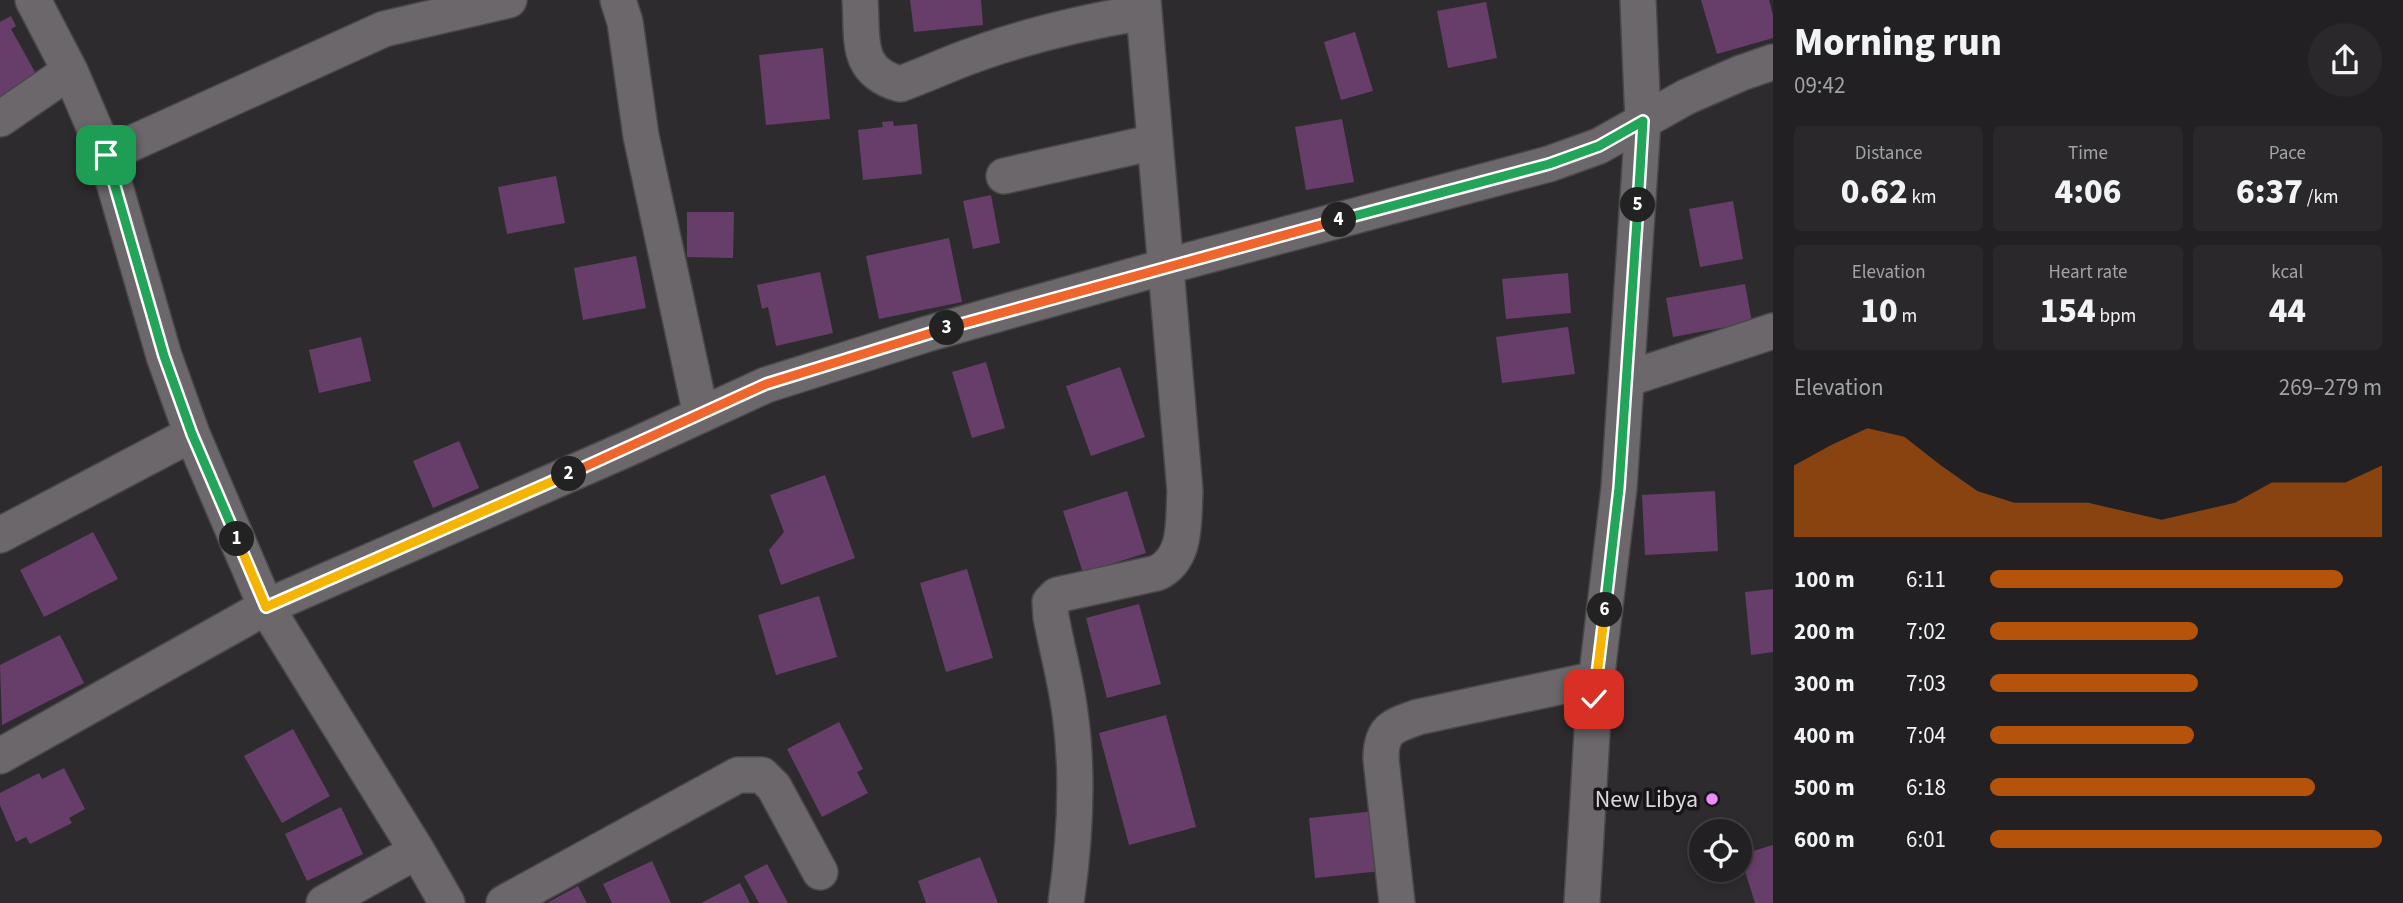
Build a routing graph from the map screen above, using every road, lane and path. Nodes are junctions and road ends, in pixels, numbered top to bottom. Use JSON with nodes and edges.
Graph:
{"nodes":[{"id":1,"x":33,"y":0,"type":"edge"},
{"id":2,"x":508,"y":0,"type":"edge"},
{"id":3,"x":618,"y":0,"type":"edge"},
{"id":4,"x":860,"y":0,"type":"edge"},
{"id":5,"x":1638,"y":0,"type":"edge"},
{"id":6,"x":1144,"y":6,"type":"edge"},
{"id":7,"x":380,"y":15,"type":"edge"},
{"id":8,"x":1773,"y":62,"type":"edge"},
{"id":9,"x":70,"y":71,"type":"junction"},
{"id":10,"x":0,"y":119,"type":"edge"},
{"id":11,"x":1643,"y":121,"type":"junction"},
{"id":12,"x":1155,"y":142,"type":"junction"},
{"id":13,"x":106,"y":155,"type":"junction"},
{"id":14,"x":1004,"y":176,"type":"dead end"},
{"id":15,"x":1164,"y":267,"type":"junction"},
{"id":16,"x":1773,"y":331,"type":"edge"},
{"id":17,"x":1627,"y":379,"type":"junction"},
{"id":18,"x":701,"y":415,"type":"junction"},
{"id":19,"x":192,"y":434,"type":"junction"},
{"id":20,"x":0,"y":535,"type":"edge"},
{"id":21,"x":266,"y":607,"type":"junction"},
{"id":22,"x":1597,"y":679,"type":"junction"},
{"id":23,"x":0,"y":756,"type":"edge"},
{"id":24,"x":417,"y":851,"type":"junction"},
{"id":25,"x":820,"y":872,"type":"dead end"},
{"id":26,"x":324,"y":903,"type":"edge"},
{"id":27,"x":447,"y":903,"type":"edge"},
{"id":28,"x":504,"y":903,"type":"edge"},
{"id":29,"x":1066,"y":903,"type":"edge"},
{"id":30,"x":1397,"y":903,"type":"edge"},
{"id":31,"x":1582,"y":903,"type":"edge"}],
"edges":[{"from":1,"to":9,"type":"street"},
{"from":2,"to":7,"type":"street"},
{"from":3,"to":18,"type":"street"},
{"from":4,"to":6,"type":"street"},
{"from":5,"to":11,"type":"street"},
{"from":6,"to":12,"type":"street"},
{"from":7,"to":13,"type":"street"},
{"from":8,"to":11,"type":"street"},
{"from":9,"to":10,"type":"street"},
{"from":9,"to":13,"type":"street"},
{"from":11,"to":15,"type":"street"},
{"from":11,"to":17,"type":"street"},
{"from":12,"to":14,"type":"street"},
{"from":12,"to":15,"type":"street"},
{"from":13,"to":19,"type":"street"},
{"from":15,"to":18,"type":"street"},
{"from":15,"to":29,"type":"street"},
{"from":16,"to":17,"type":"street"},
{"from":17,"to":22,"type":"street"},
{"from":18,"to":21,"type":"street"},
{"from":19,"to":20,"type":"street"},
{"from":19,"to":21,"type":"street"},
{"from":21,"to":23,"type":"street"},
{"from":21,"to":24,"type":"street"},
{"from":22,"to":30,"type":"street"},
{"from":22,"to":31,"type":"street"},
{"from":24,"to":26,"type":"street"},
{"from":24,"to":27,"type":"street"},
{"from":25,"to":28,"type":"street"}]}
